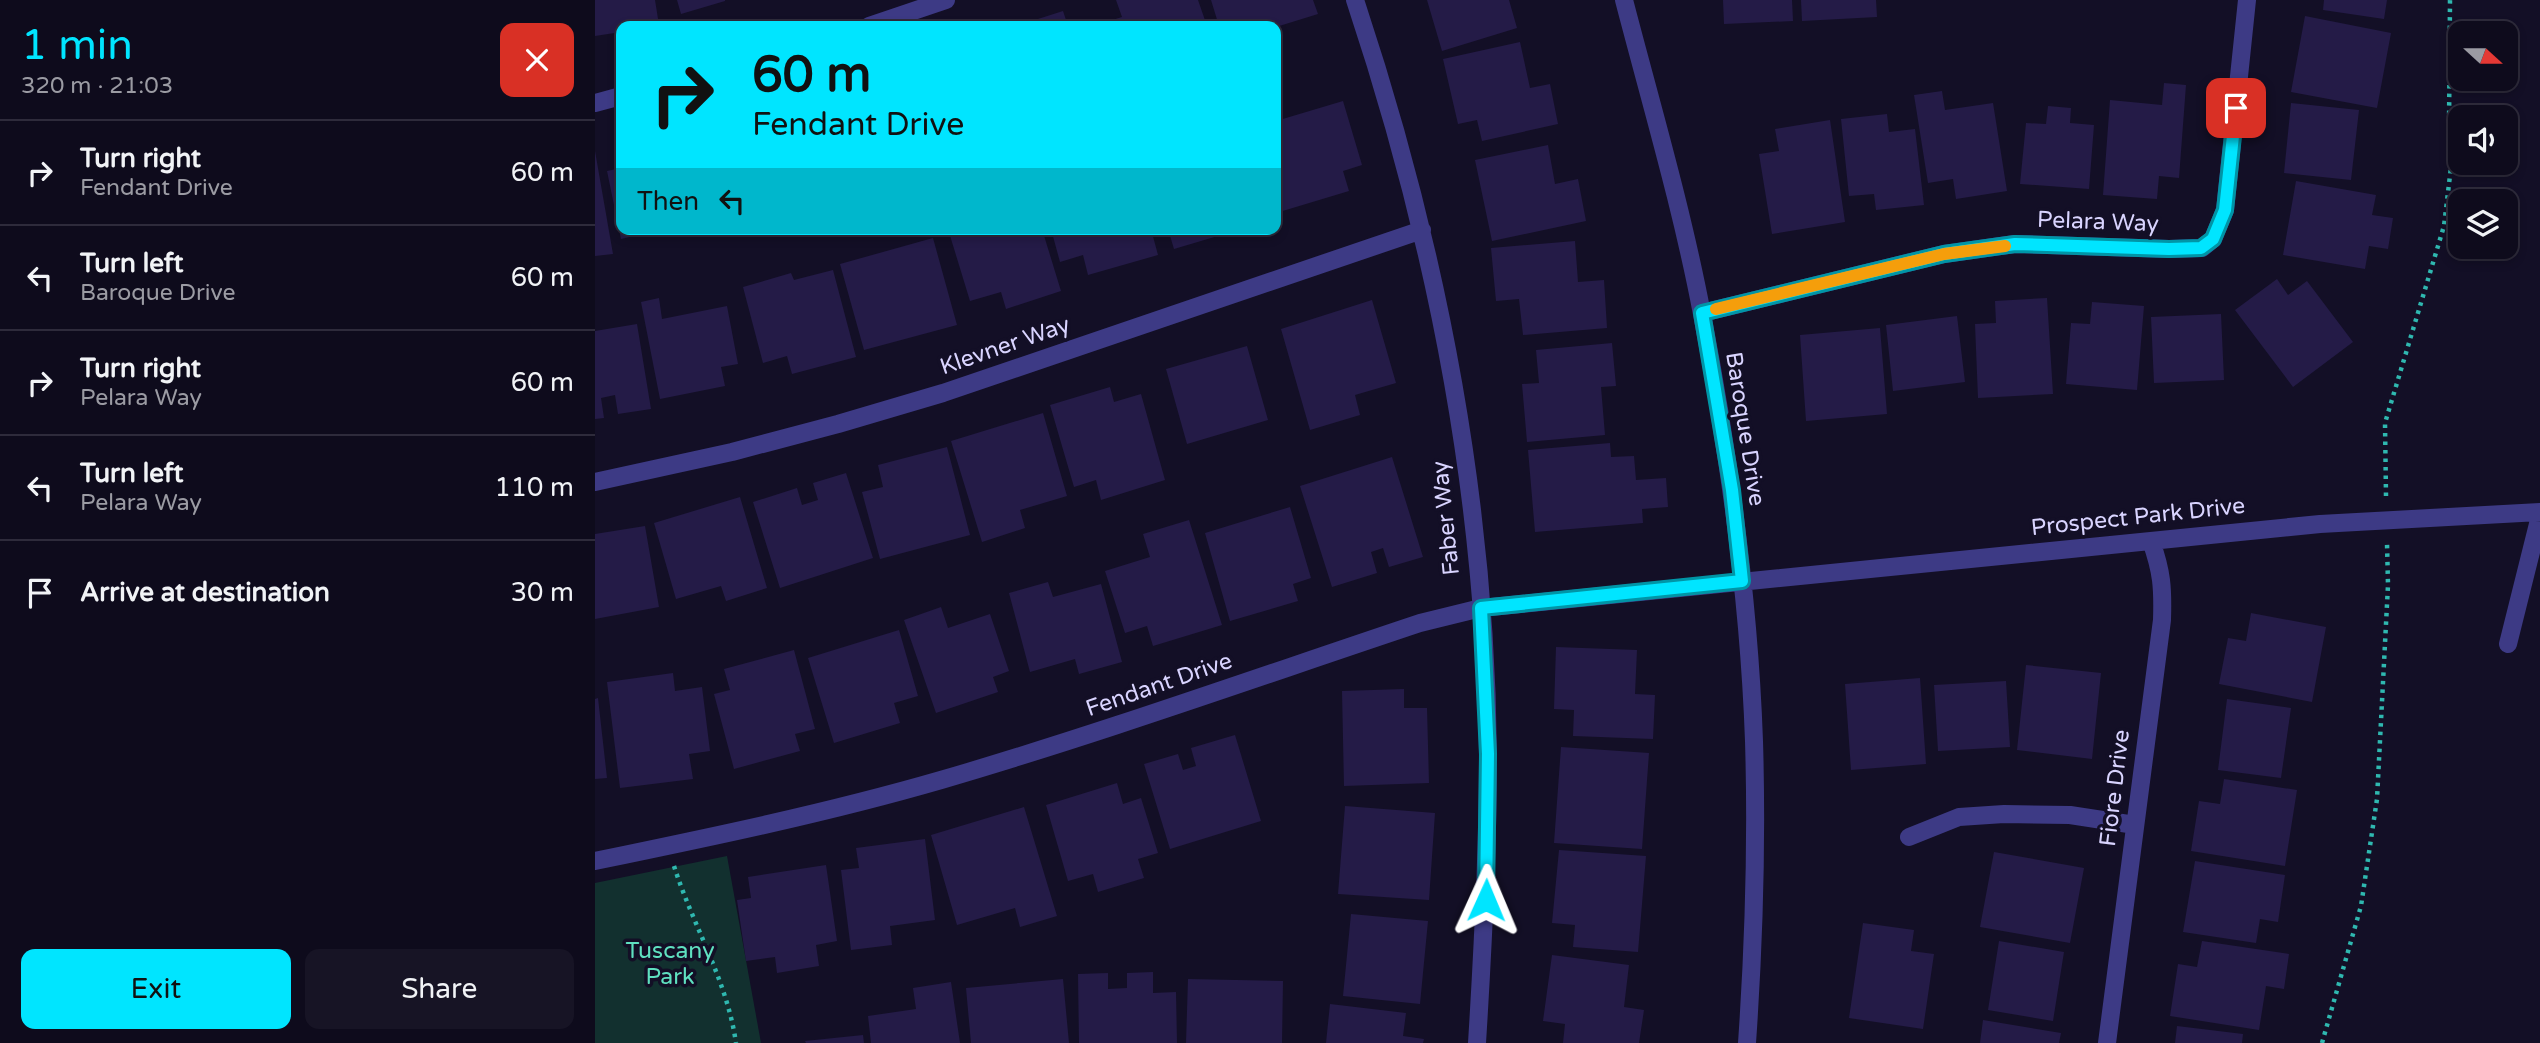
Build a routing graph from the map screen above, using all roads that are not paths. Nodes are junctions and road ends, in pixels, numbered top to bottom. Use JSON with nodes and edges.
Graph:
{"nodes":[{"id":1,"x":946,"y":0,"type":"edge"},
{"id":2,"x":1355,"y":0,"type":"edge"},
{"id":3,"x":1624,"y":0,"type":"edge"},
{"id":4,"x":2247,"y":0,"type":"edge"},
{"id":5,"x":884,"y":21,"type":"edge"},
{"id":6,"x":616,"y":97,"type":"edge"},
{"id":7,"x":595,"y":103,"type":"edge"},
{"id":8,"x":1422,"y":230,"type":"junction"},
{"id":9,"x":1702,"y":313,"type":"junction"},
{"id":10,"x":595,"y":482,"type":"edge"},
{"id":11,"x":2540,"y":514,"type":"edge"},
{"id":12,"x":2151,"y":541,"type":"junction"},
{"id":13,"x":1742,"y":581,"type":"junction"},
{"id":14,"x":1481,"y":608,"type":"junction"},
{"id":15,"x":2508,"y":644,"type":"dead end"},
{"id":16,"x":2135,"y":825,"type":"junction"},
{"id":17,"x":1909,"y":837,"type":"dead end"},
{"id":18,"x":595,"y":860,"type":"edge"},
{"id":19,"x":1477,"y":1043,"type":"edge"},
{"id":20,"x":1747,"y":1043,"type":"edge"},
{"id":21,"x":2107,"y":1043,"type":"edge"}],
"edges":[{"from":1,"to":5,"type":"street"},
{"from":2,"to":8,"type":"street","name":"Faber Way"},
{"from":3,"to":9,"type":"street","name":"Baroque Drive"},
{"from":4,"to":9,"type":"street","name":"Pelara Way"},
{"from":6,"to":7,"type":"street"},
{"from":8,"to":10,"type":"street","name":"Klevner Way"},
{"from":8,"to":14,"type":"street","name":"Faber Way"},
{"from":9,"to":13,"type":"street","name":"Baroque Drive"},
{"from":11,"to":12,"type":"street","name":"Prospect Park Drive"},
{"from":11,"to":15,"type":"street"},
{"from":12,"to":13,"type":"street","name":"Prospect Park Drive"},
{"from":12,"to":16,"type":"street","name":"Fiore Drive"},
{"from":13,"to":14,"type":"street","name":"Fendant Drive"},
{"from":13,"to":20,"type":"street","name":"Baroque Drive"},
{"from":14,"to":18,"type":"street","name":"Fendant Drive"},
{"from":14,"to":19,"type":"street","name":"Faber Way"},
{"from":16,"to":17,"type":"street"},
{"from":16,"to":21,"type":"street","name":"Fiore Drive"}]}
